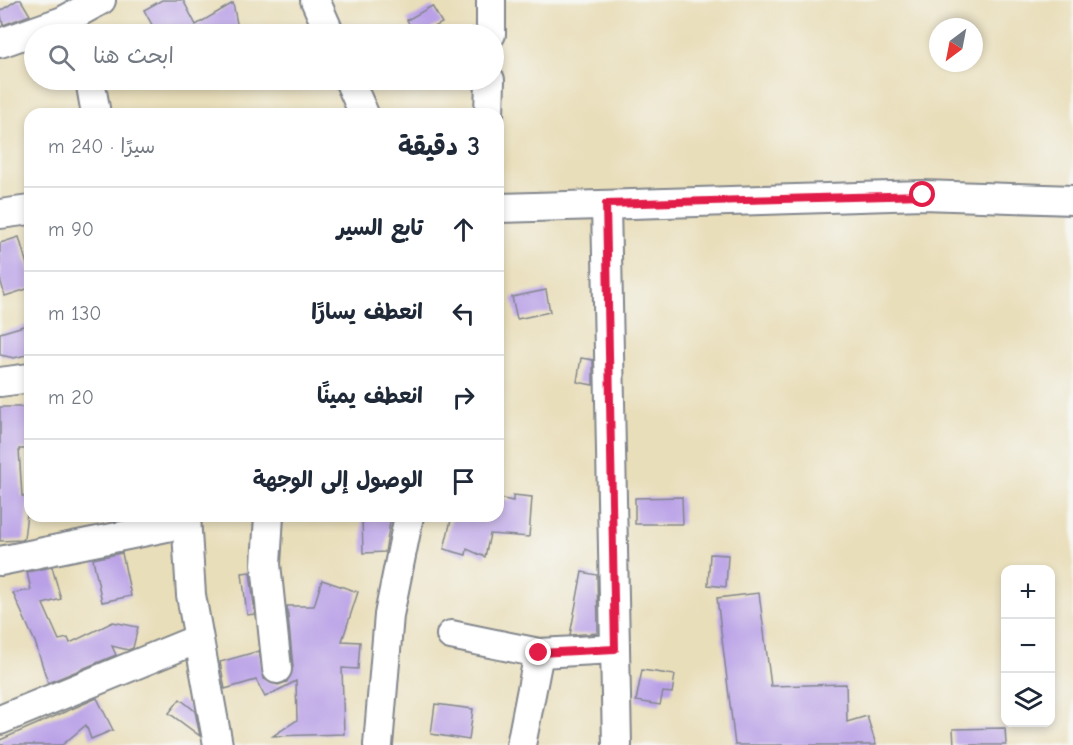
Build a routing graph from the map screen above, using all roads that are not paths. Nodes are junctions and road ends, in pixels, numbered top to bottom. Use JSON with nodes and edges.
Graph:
{"nodes":[{"id":1,"x":315,"y":0,"type":"edge"},
{"id":2,"x":491,"y":0,"type":"edge"},
{"id":3,"x":88,"y":15,"type":"edge"},
{"id":4,"x":54,"y":24,"type":"edge"},
{"id":5,"x":326,"y":24,"type":"edge"},
{"id":6,"x":491,"y":24,"type":"edge"},
{"id":7,"x":24,"y":35,"type":"edge"},
{"id":8,"x":0,"y":43,"type":"edge"},
{"id":9,"x":92,"y":90,"type":"edge"},
{"id":10,"x":353,"y":90,"type":"edge"},
{"id":11,"x":490,"y":90,"type":"edge"},
{"id":12,"x":95,"y":108,"type":"edge"},
{"id":13,"x":361,"y":108,"type":"edge"},
{"id":14,"x":489,"y":108,"type":"edge"},
{"id":15,"x":1073,"y":200,"type":"edge"},
{"id":16,"x":606,"y":204,"type":"junction"},
{"id":17,"x":504,"y":208,"type":"edge"},
{"id":18,"x":24,"y":211,"type":"edge"},
{"id":19,"x":0,"y":214,"type":"edge"},
{"id":20,"x":24,"y":379,"type":"edge"},
{"id":21,"x":0,"y":382,"type":"edge"},
{"id":22,"x":177,"y":522,"type":"edge"},
{"id":23,"x":186,"y":522,"type":"edge"},
{"id":24,"x":269,"y":522,"type":"edge"},
{"id":25,"x":408,"y":522,"type":"edge"},
{"id":26,"x":0,"y":561,"type":"edge"},
{"id":27,"x":451,"y":635,"type":"dead end"},
{"id":28,"x":198,"y":639,"type":"junction"},
{"id":29,"x":615,"y":649,"type":"junction"},
{"id":30,"x":539,"y":653,"type":"junction"},
{"id":31,"x":277,"y":669,"type":"dead end"},
{"id":32,"x":0,"y":720,"type":"edge"},
{"id":33,"x":218,"y":745,"type":"edge"},
{"id":34,"x":378,"y":745,"type":"edge"},
{"id":35,"x":520,"y":745,"type":"edge"},
{"id":36,"x":617,"y":745,"type":"edge"}],
"edges":[{"from":1,"to":5,"type":"street"},
{"from":2,"to":6,"type":"street"},
{"from":3,"to":4,"type":"street"},
{"from":7,"to":8,"type":"street"},
{"from":9,"to":12,"type":"street"},
{"from":10,"to":13,"type":"street"},
{"from":11,"to":14,"type":"street"},
{"from":15,"to":16,"type":"street"},
{"from":16,"to":17,"type":"street"},
{"from":16,"to":29,"type":"street"},
{"from":18,"to":19,"type":"street"},
{"from":20,"to":21,"type":"street"},
{"from":22,"to":26,"type":"street"},
{"from":23,"to":28,"type":"street"},
{"from":24,"to":31,"type":"street"},
{"from":25,"to":34,"type":"street"},
{"from":27,"to":30,"type":"street"},
{"from":28,"to":32,"type":"street"},
{"from":28,"to":33,"type":"street"},
{"from":29,"to":30,"type":"street"},
{"from":29,"to":36,"type":"street"},
{"from":30,"to":35,"type":"street"}]}
